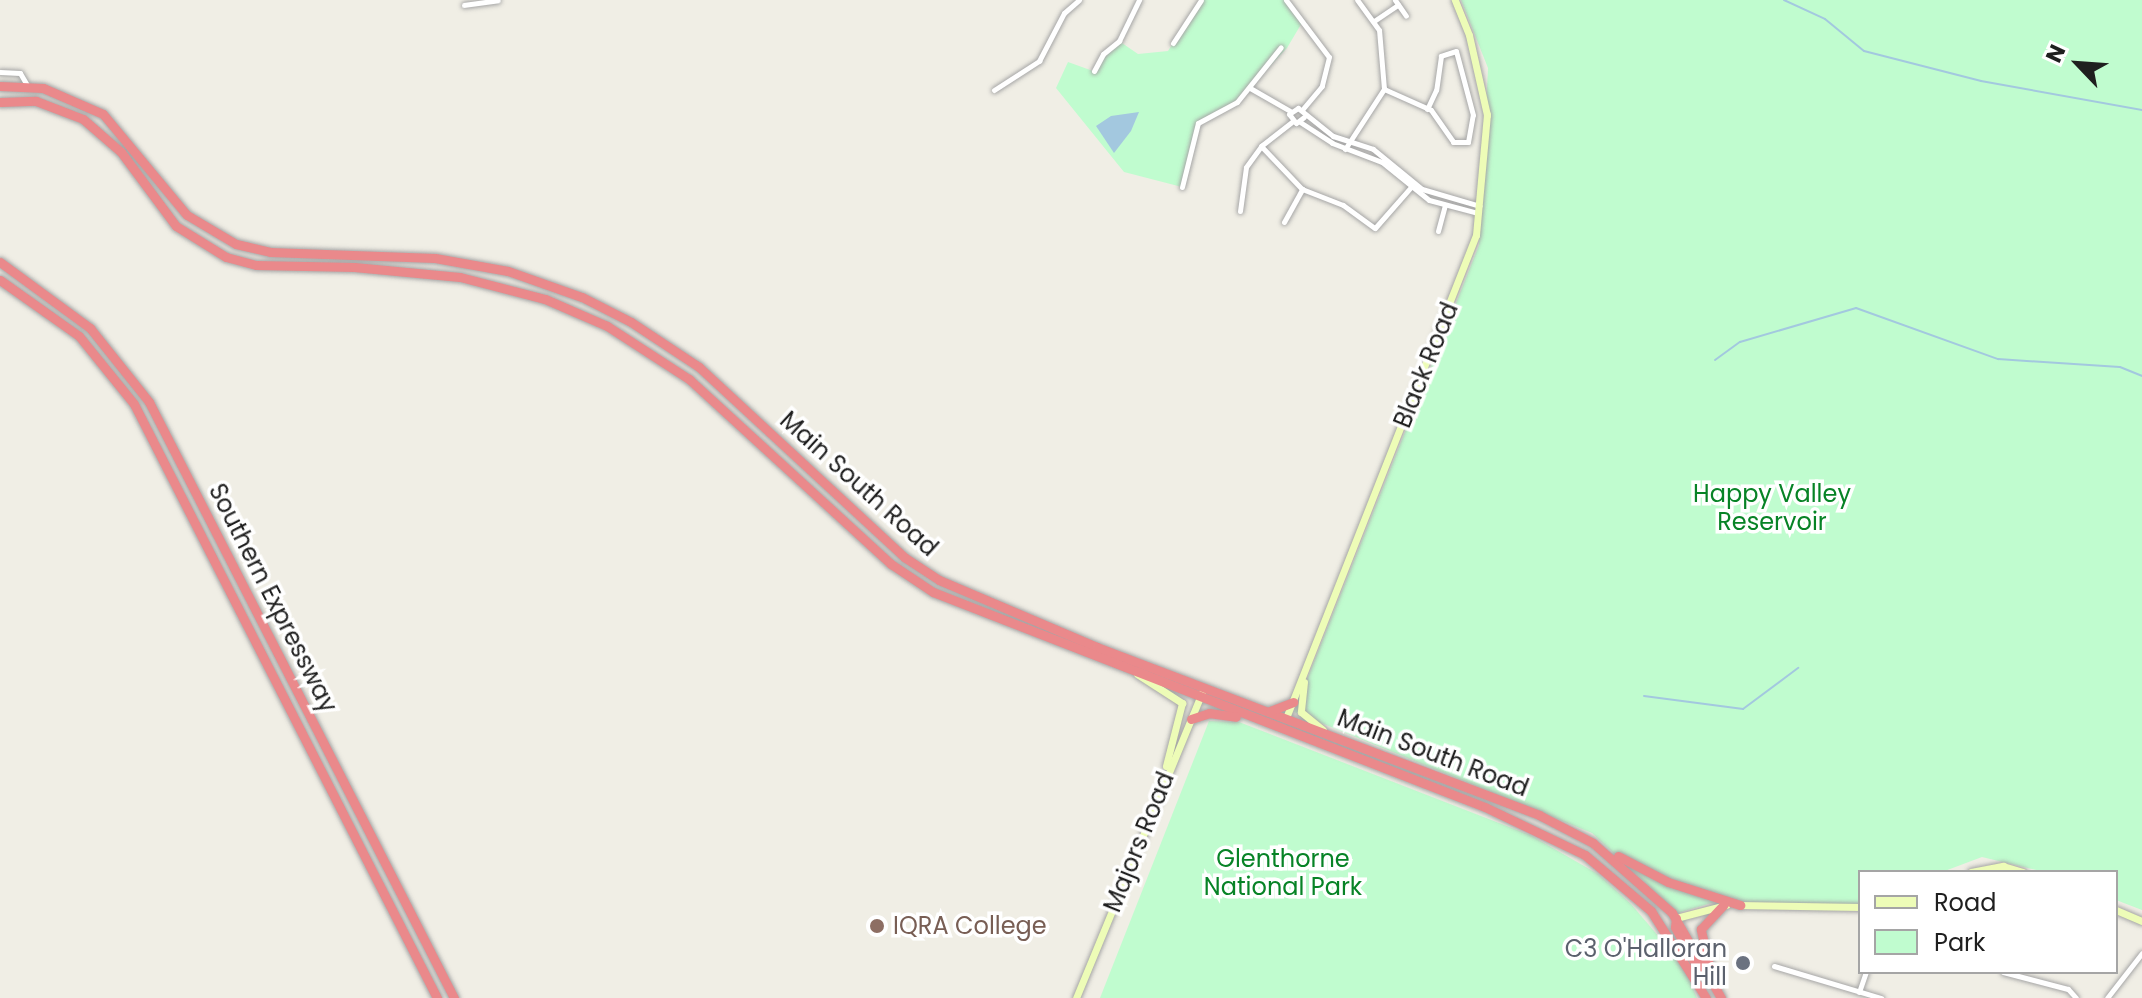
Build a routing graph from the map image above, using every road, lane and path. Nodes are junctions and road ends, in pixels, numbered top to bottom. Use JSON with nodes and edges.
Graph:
{"nodes":[{"id":1,"x":498,"y":0,"type":"edge"},
{"id":2,"x":1079,"y":0,"type":"edge"},
{"id":3,"x":1139,"y":0,"type":"edge"},
{"id":4,"x":1201,"y":0,"type":"edge"},
{"id":5,"x":1286,"y":0,"type":"edge"},
{"id":6,"x":1357,"y":0,"type":"edge"},
{"id":7,"x":1455,"y":0,"type":"edge"},
{"id":8,"x":1396,"y":2,"type":"edge"},
{"id":9,"x":464,"y":5,"type":"dead end"},
{"id":10,"x":1406,"y":16,"type":"dead end"},
{"id":11,"x":1374,"y":21,"type":"junction"},
{"id":12,"x":1173,"y":43,"type":"dead end"},
{"id":13,"x":1281,"y":47,"type":"dead end"},
{"id":14,"x":1094,"y":71,"type":"dead end"},
{"id":15,"x":0,"y":72,"type":"edge"},
{"id":16,"x":27,"y":85,"type":"junction"},
{"id":17,"x":0,"y":86,"type":"edge"},
{"id":18,"x":1250,"y":88,"type":"junction"},
{"id":19,"x":1384,"y":89,"type":"junction"},
{"id":20,"x":994,"y":90,"type":"dead end"},
{"id":21,"x":0,"y":102,"type":"edge"},
{"id":22,"x":1427,"y":109,"type":"junction"},
{"id":23,"x":1302,"y":110,"type":"junction"},
{"id":24,"x":1290,"y":111,"type":"junction"},
{"id":25,"x":1302,"y":120,"type":"junction"},
{"id":26,"x":1292,"y":122,"type":"junction"},
{"id":27,"x":1348,"y":142,"type":"junction"},
{"id":28,"x":1261,"y":146,"type":"junction"},
{"id":29,"x":1345,"y":149,"type":"junction"},
{"id":30,"x":1412,"y":186,"type":"junction"},
{"id":31,"x":1182,"y":187,"type":"dead end"},
{"id":32,"x":1302,"y":189,"type":"junction"},
{"id":33,"x":1445,"y":205,"type":"junction"},
{"id":34,"x":1480,"y":210,"type":"junction"},
{"id":35,"x":1240,"y":211,"type":"dead end"},
{"id":36,"x":1284,"y":222,"type":"dead end"},
{"id":37,"x":1438,"y":231,"type":"dead end"},
{"id":38,"x":0,"y":262,"type":"edge"},
{"id":39,"x":0,"y":280,"type":"edge"},
{"id":40,"x":699,"y":367,"type":"junction"},
{"id":41,"x":689,"y":379,"type":"junction"},
{"id":42,"x":939,"y":580,"type":"junction"},
{"id":43,"x":987,"y":615,"type":"junction"},
{"id":44,"x":1305,"y":672,"type":"junction"},
{"id":45,"x":1135,"y":673,"type":"junction"},
{"id":46,"x":1204,"y":687,"type":"junction"},
{"id":47,"x":1200,"y":698,"type":"junction"},
{"id":48,"x":1293,"y":702,"type":"junction"},
{"id":49,"x":1267,"y":711,"type":"junction"},
{"id":50,"x":1286,"y":718,"type":"junction"},
{"id":51,"x":1191,"y":719,"type":"junction"},
{"id":52,"x":1266,"y":723,"type":"junction"},
{"id":53,"x":1282,"y":730,"type":"junction"},
{"id":54,"x":1331,"y":736,"type":"junction"},
{"id":55,"x":1162,"y":783,"type":"junction"},
{"id":56,"x":1593,"y":843,"type":"junction"},
{"id":57,"x":1982,"y":870,"type":"edge"},
{"id":58,"x":2016,"y":870,"type":"edge"},
{"id":59,"x":1723,"y":905,"type":"junction"},
{"id":60,"x":1740,"y":905,"type":"junction"},
{"id":61,"x":1858,"y":907,"type":"edge"},
{"id":62,"x":2118,"y":911,"type":"edge"},
{"id":63,"x":1676,"y":918,"type":"junction"},
{"id":64,"x":2142,"y":921,"type":"edge"},
{"id":65,"x":1659,"y":922,"type":"junction"},
{"id":66,"x":2142,"y":953,"type":"edge"},
{"id":67,"x":1774,"y":966,"type":"dead end"},
{"id":68,"x":1865,"y":974,"type":"edge"},
{"id":69,"x":2011,"y":974,"type":"edge"},
{"id":70,"x":2046,"y":974,"type":"edge"},
{"id":71,"x":1711,"y":977,"type":"junction"},
{"id":72,"x":2044,"y":982,"type":"junction"},
{"id":73,"x":1859,"y":992,"type":"junction"},
{"id":74,"x":437,"y":998,"type":"edge"},
{"id":75,"x":454,"y":998,"type":"edge"},
{"id":76,"x":1076,"y":998,"type":"edge"},
{"id":77,"x":1706,"y":998,"type":"edge"},
{"id":78,"x":1721,"y":998,"type":"edge"},
{"id":79,"x":1881,"y":998,"type":"edge"},
{"id":80,"x":2076,"y":998,"type":"edge"},
{"id":81,"x":2107,"y":998,"type":"edge"}],
"edges":[{"from":1,"to":9,"type":"street"},
{"from":2,"to":20,"type":"street"},
{"from":3,"to":14,"type":"street"},
{"from":4,"to":12,"type":"street"},
{"from":5,"to":23,"type":"street"},
{"from":6,"to":11,"type":"street"},
{"from":7,"to":34,"type":"main road","name":"Black Road"},
{"from":8,"to":10,"type":"street"},
{"from":8,"to":11,"type":"street"},
{"from":11,"to":19,"type":"street"},
{"from":13,"to":18,"type":"street"},
{"from":15,"to":16,"type":"street"},
{"from":16,"to":17,"type":"highway","name":"Main South Road"},
{"from":16,"to":40,"type":"highway","name":"Main South Road"},
{"from":18,"to":24,"type":"street"},
{"from":18,"to":31,"type":"street"},
{"from":19,"to":22,"type":"street"},
{"from":19,"to":27,"type":"street"},
{"from":21,"to":41,"type":"highway","name":"Main South Road"},
{"from":22,"to":22,"type":"street"},
{"from":23,"to":24,"type":"street"},
{"from":23,"to":25,"type":"street"},
{"from":24,"to":26,"type":"street"},
{"from":25,"to":26,"type":"street"},
{"from":25,"to":27,"type":"street"},
{"from":25,"to":29,"type":"street"},
{"from":26,"to":28,"type":"street"},
{"from":27,"to":29,"type":"street"},
{"from":27,"to":30,"type":"street"},
{"from":28,"to":32,"type":"street"},
{"from":28,"to":35,"type":"street"},
{"from":29,"to":30,"type":"street"},
{"from":30,"to":32,"type":"street"},
{"from":30,"to":33,"type":"street"},
{"from":30,"to":34,"type":"street"},
{"from":32,"to":36,"type":"street"},
{"from":33,"to":34,"type":"street"},
{"from":33,"to":37,"type":"street"},
{"from":34,"to":44,"type":"main road","name":"Black Road"},
{"from":38,"to":75,"type":"highway","name":"Southern Expressway"},
{"from":39,"to":74,"type":"highway","name":"Southern Expressway"},
{"from":40,"to":41,"type":"highway"},
{"from":40,"to":42,"type":"highway","name":"Main South Road"},
{"from":41,"to":43,"type":"highway","name":"Main South Road"},
{"from":42,"to":43,"type":"highway"},
{"from":42,"to":46,"type":"highway","name":"Main South Road"},
{"from":43,"to":45,"type":"highway","name":"Main South Road"},
{"from":44,"to":48,"type":"main road","name":"Black Road"},
{"from":44,"to":54,"type":"main road"},
{"from":45,"to":47,"type":"highway","name":"Main South Road"},
{"from":45,"to":55,"type":"main road"},
{"from":46,"to":47,"type":"main road","name":"Majors Road"},
{"from":46,"to":49,"type":"highway","name":"Main South Road"},
{"from":47,"to":51,"type":"main road","name":"Majors Road"},
{"from":47,"to":52,"type":"highway","name":"Main South Road"},
{"from":48,"to":49,"type":"highway"},
{"from":48,"to":50,"type":"main road","name":"Black Road"},
{"from":49,"to":50,"type":"highway","name":"Main South Road"},
{"from":50,"to":53,"type":"highway"},
{"from":50,"to":54,"type":"highway","name":"Main South Road"},
{"from":51,"to":52,"type":"highway"},
{"from":51,"to":55,"type":"main road","name":"Majors Road"},
{"from":52,"to":53,"type":"highway","name":"Main South Road"},
{"from":53,"to":65,"type":"highway","name":"Main South Road"},
{"from":54,"to":56,"type":"highway","name":"Main South Road"},
{"from":55,"to":76,"type":"main road","name":"Majors Road"},
{"from":56,"to":60,"type":"highway"},
{"from":56,"to":63,"type":"highway","name":"Main South Road"},
{"from":57,"to":58,"type":"main road"},
{"from":59,"to":60,"type":"main road"},
{"from":59,"to":63,"type":"main road"},
{"from":59,"to":71,"type":"highway"},
{"from":60,"to":61,"type":"main road"},
{"from":62,"to":64,"type":"main road"},
{"from":63,"to":65,"type":"highway"},
{"from":63,"to":71,"type":"highway","name":"Main South Road"},
{"from":63,"to":77,"type":"highway"},
{"from":65,"to":77,"type":"highway","name":"Main South Road"},
{"from":66,"to":81,"type":"street"},
{"from":67,"to":73,"type":"street"},
{"from":68,"to":73,"type":"street"},
{"from":69,"to":72,"type":"street"},
{"from":70,"to":72,"type":"street"},
{"from":71,"to":78,"type":"highway","name":"Main South Road"},
{"from":72,"to":80,"type":"street"},
{"from":73,"to":79,"type":"street"}]}
